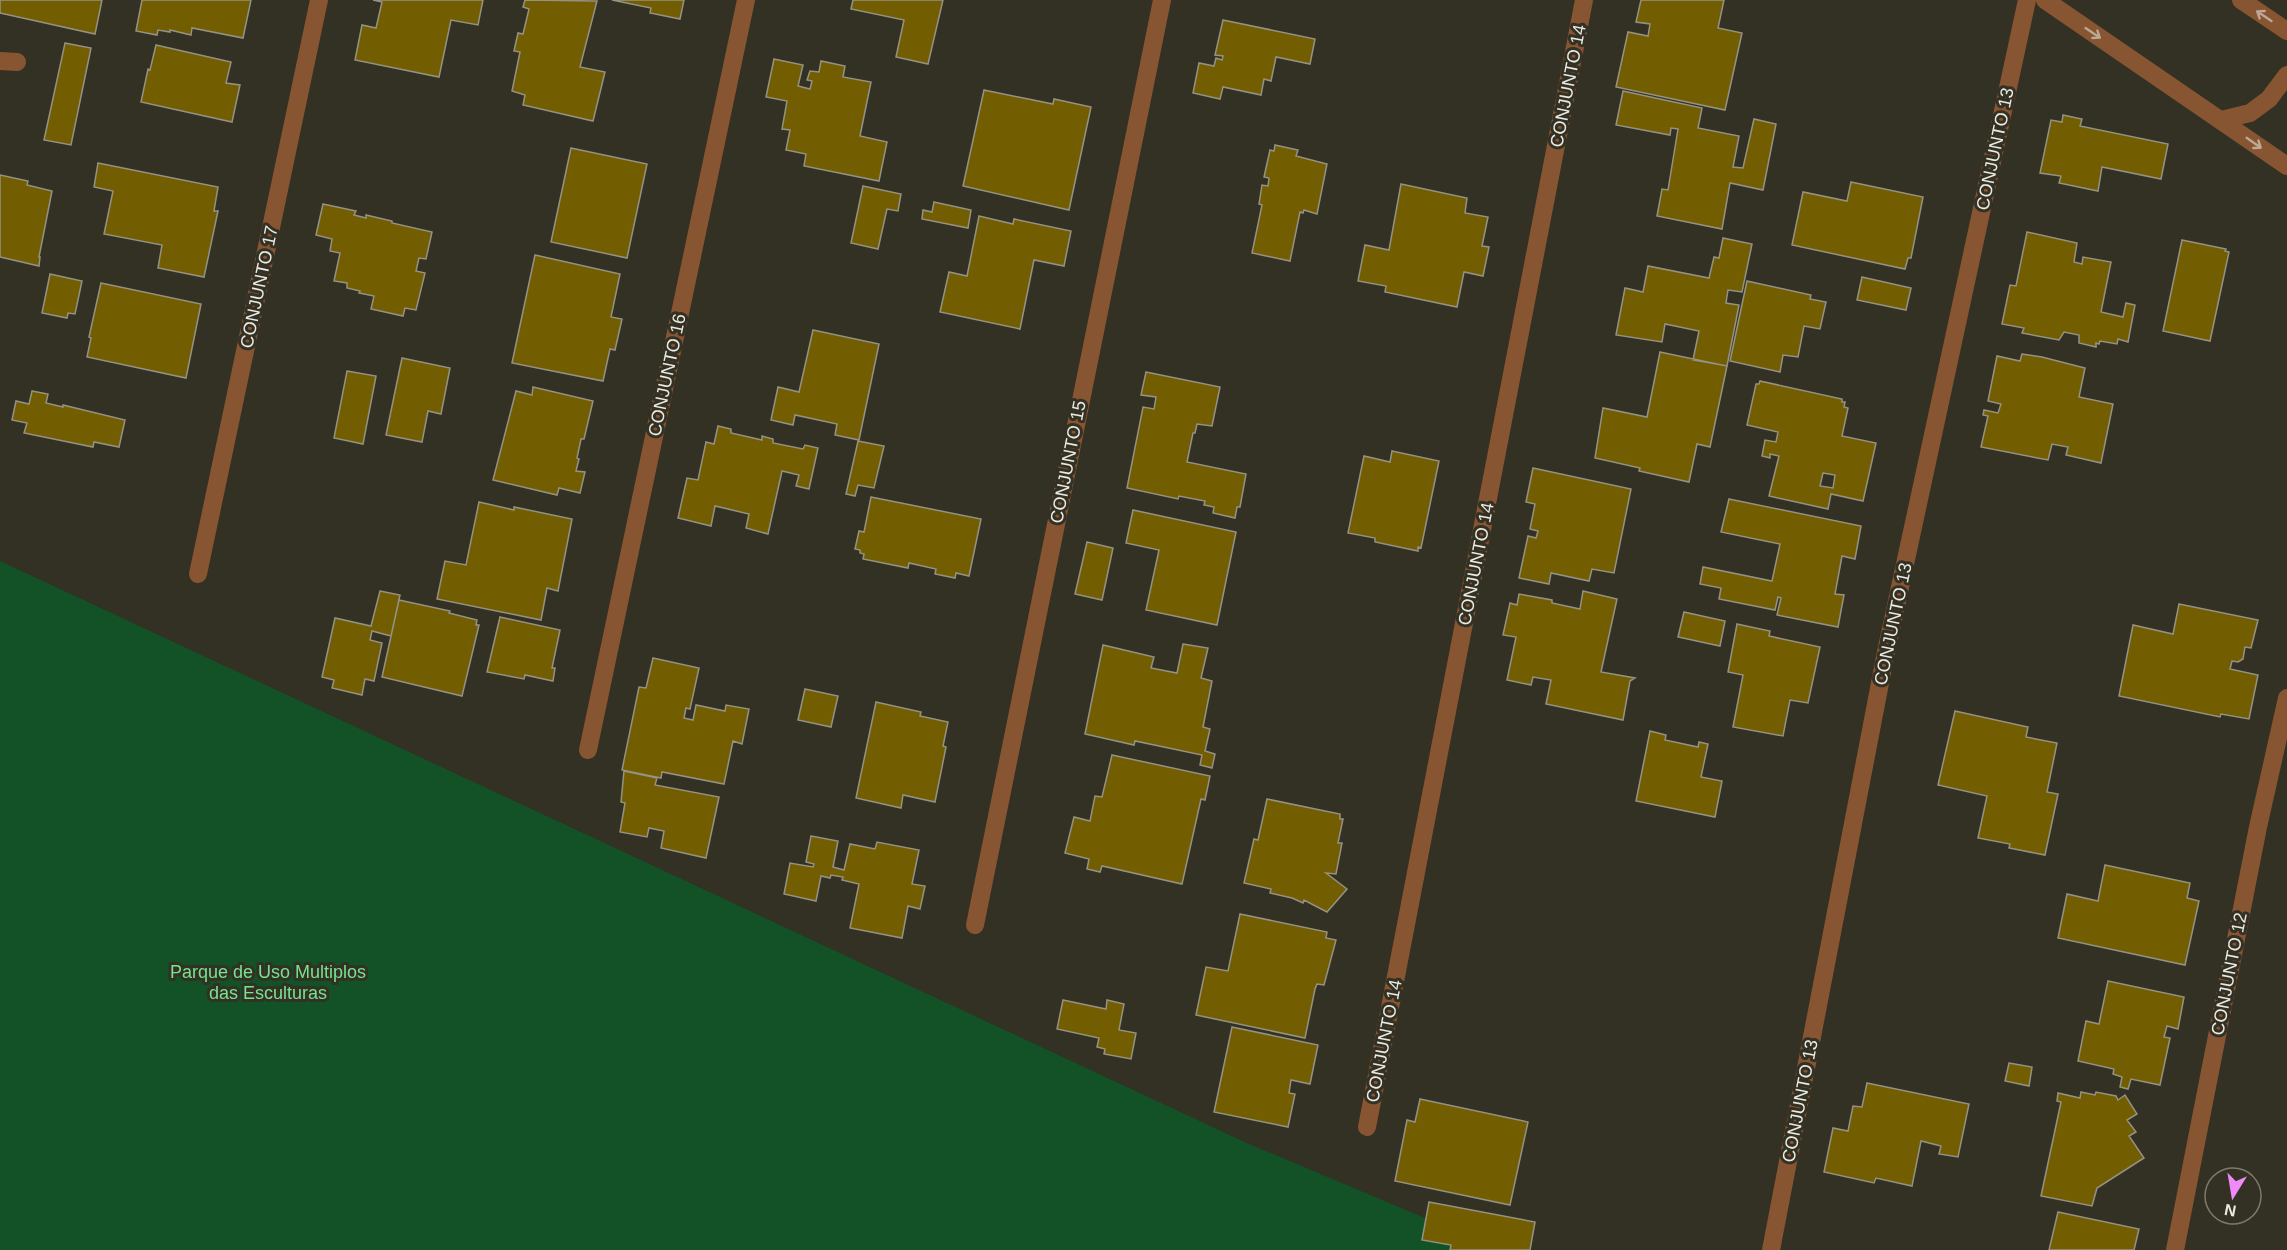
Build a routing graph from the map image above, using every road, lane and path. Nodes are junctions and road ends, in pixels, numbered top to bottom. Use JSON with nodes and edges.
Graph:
{"nodes":[{"id":1,"x":319,"y":0,"type":"edge"},
{"id":2,"x":746,"y":0,"type":"edge"},
{"id":3,"x":1162,"y":0,"type":"edge"},
{"id":4,"x":1584,"y":0,"type":"edge"},
{"id":5,"x":2027,"y":0,"type":"edge"},
{"id":6,"x":2045,"y":0,"type":"edge"},
{"id":7,"x":2241,"y":0,"type":"edge"},
{"id":8,"x":2287,"y":31,"type":"edge"},
{"id":9,"x":2287,"y":75,"type":"edge"},
{"id":10,"x":2221,"y":120,"type":"junction"},
{"id":11,"x":2287,"y":166,"type":"edge"},
{"id":12,"x":198,"y":574,"type":"dead end"},
{"id":13,"x":2287,"y":698,"type":"edge"},
{"id":14,"x":588,"y":750,"type":"dead end"},
{"id":15,"x":975,"y":925,"type":"dead end"},
{"id":16,"x":1367,"y":1127,"type":"dead end"},
{"id":17,"x":1771,"y":1250,"type":"edge"},
{"id":18,"x":2175,"y":1250,"type":"edge"}],
"edges":[{"from":1,"to":12,"type":"street","name":"CONJUNTO 17"},
{"from":2,"to":14,"type":"street","name":"CONJUNTO 16"},
{"from":3,"to":15,"type":"street","name":"CONJUNTO 15"},
{"from":4,"to":16,"type":"street","name":"CONJUNTO 14"},
{"from":5,"to":17,"type":"street","name":"CONJUNTO 13"},
{"from":6,"to":10,"type":"street","one_way":true},
{"from":8,"to":7,"type":"street","one_way":true},
{"from":9,"to":10,"type":"street"},
{"from":10,"to":11,"type":"street","one_way":true},
{"from":13,"to":18,"type":"street","name":"CONJUNTO 12"}]}
